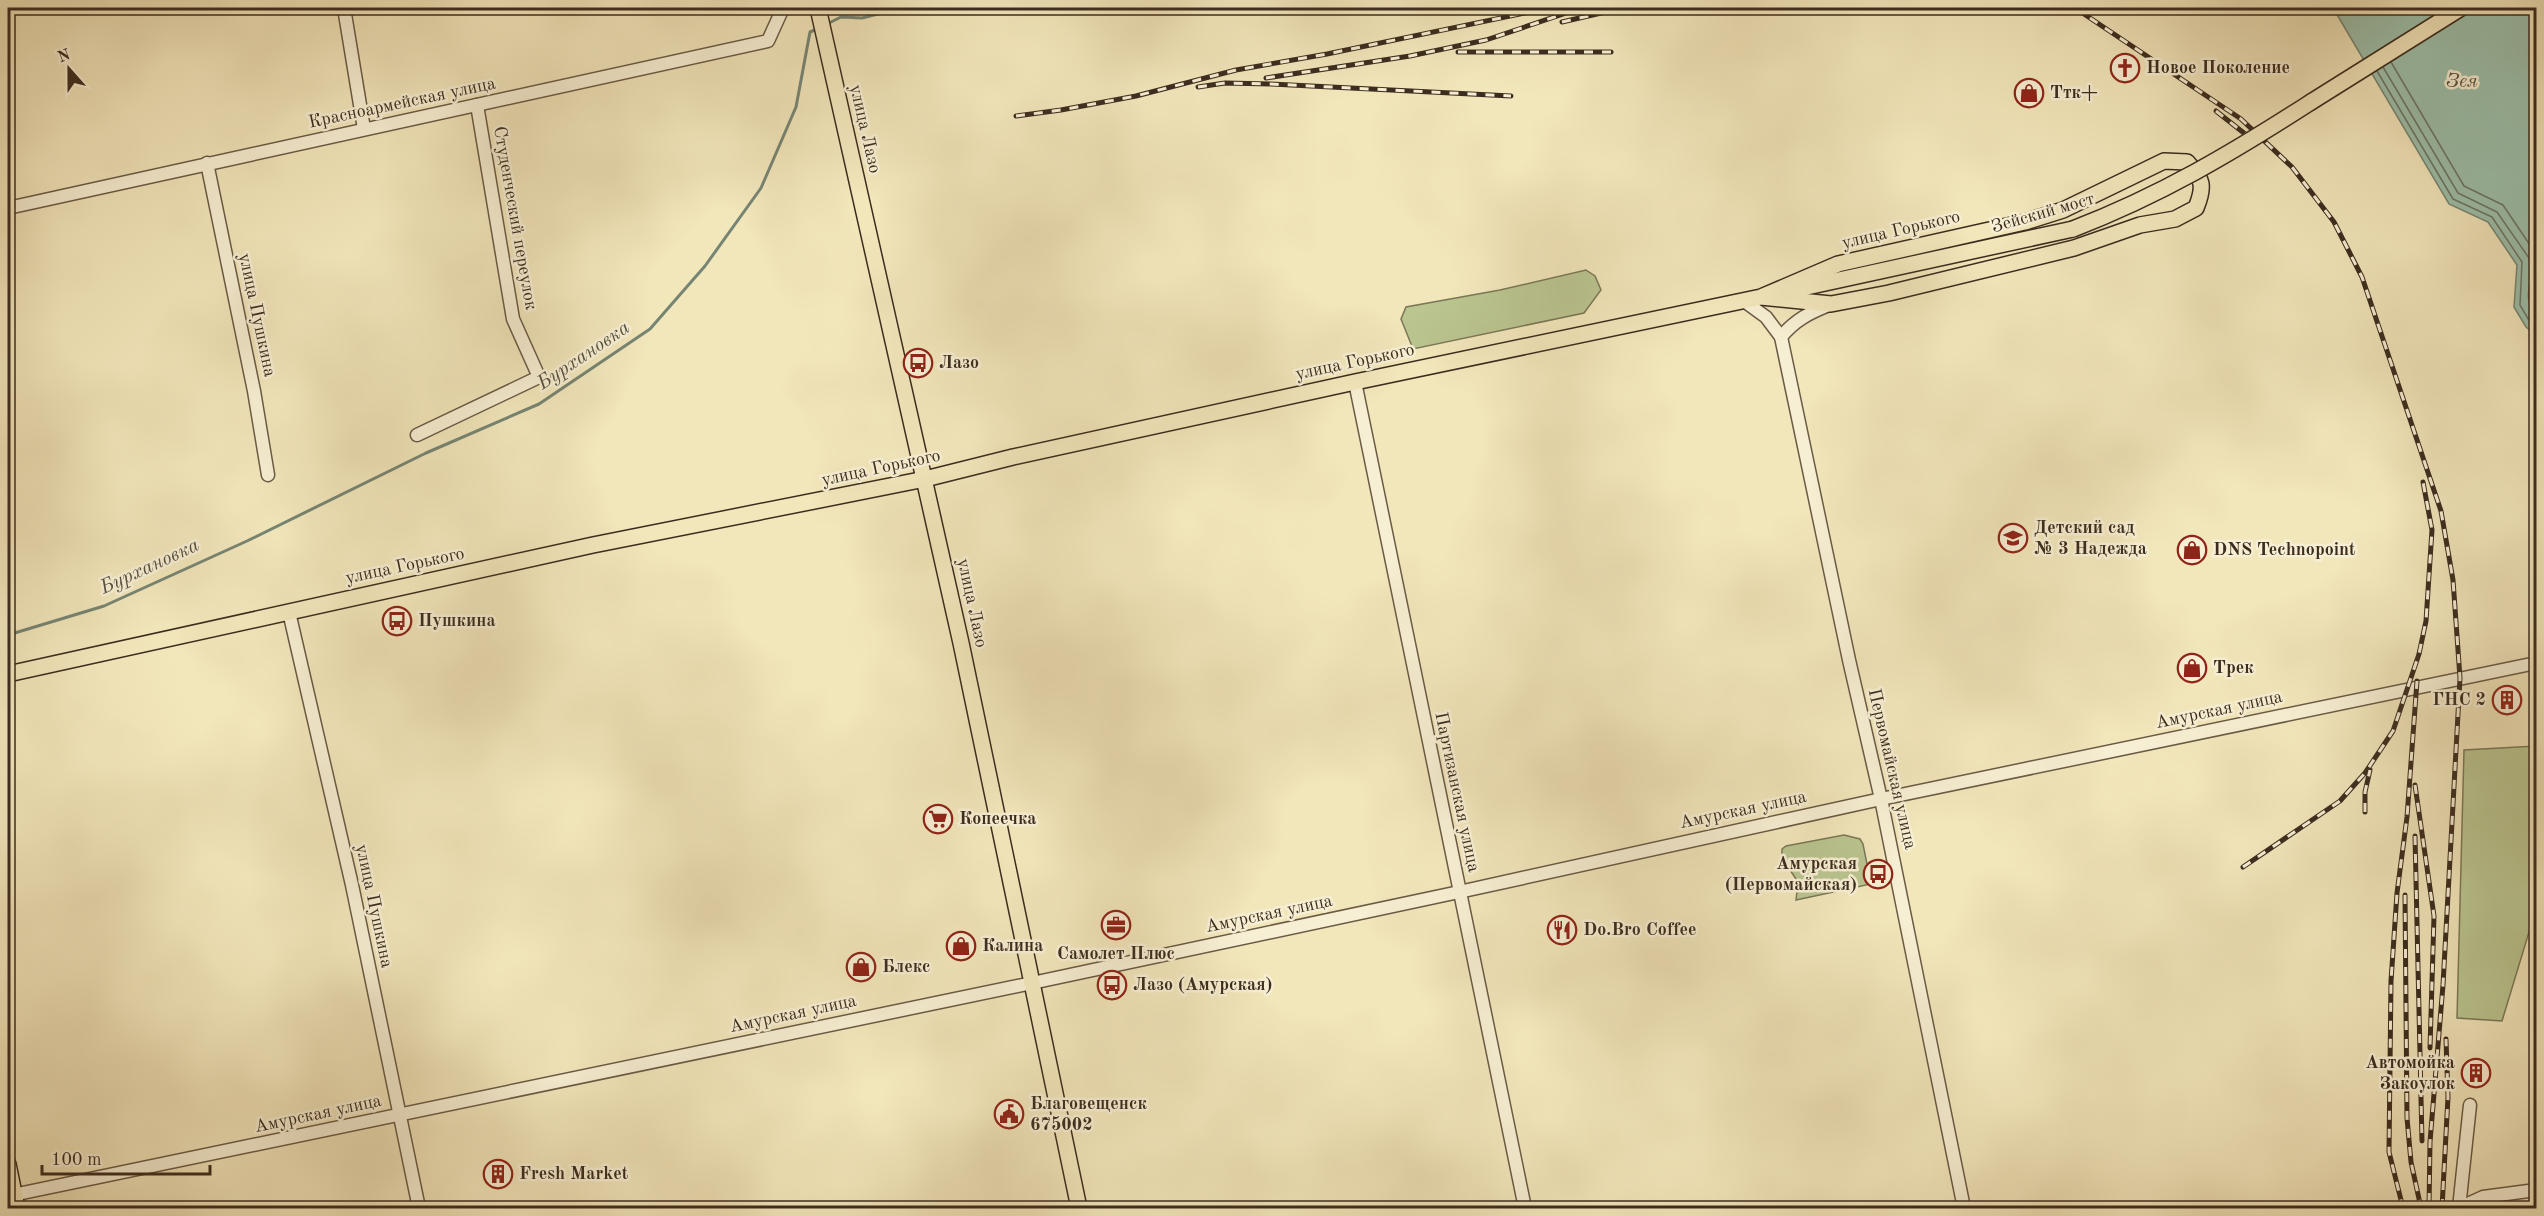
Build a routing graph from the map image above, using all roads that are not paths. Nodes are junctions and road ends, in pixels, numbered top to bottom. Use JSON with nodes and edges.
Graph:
{"nodes":[{"id":1,"x":344,"y":8,"type":"edge"},
{"id":2,"x":783,"y":8,"type":"edge"},
{"id":3,"x":818,"y":8,"type":"edge"},
{"id":4,"x":2461,"y":8,"type":"edge"},
{"id":5,"x":477,"y":105,"type":"junction"},
{"id":6,"x":364,"y":129,"type":"junction"},
{"id":7,"x":207,"y":163,"type":"junction"},
{"id":8,"x":8,"y":208,"type":"edge"},
{"id":9,"x":1761,"y":297,"type":"junction"},
{"id":10,"x":1744,"y":300,"type":"junction"},
{"id":11,"x":1831,"y":304,"type":"junction"},
{"id":12,"x":1781,"y":337,"type":"junction"},
{"id":13,"x":1355,"y":382,"type":"junction"},
{"id":14,"x":417,"y":435,"type":"dead end"},
{"id":15,"x":268,"y":475,"type":"dead end"},
{"id":16,"x":925,"y":479,"type":"junction"},
{"id":17,"x":289,"y":612,"type":"junction"},
{"id":18,"x":2536,"y":663,"type":"edge"},
{"id":19,"x":8,"y":674,"type":"edge"},
{"id":20,"x":1881,"y":799,"type":"junction"},
{"id":21,"x":1459,"y":892,"type":"junction"},
{"id":22,"x":1032,"y":983,"type":"junction"},
{"id":23,"x":2470,"y":1105,"type":"dead end"},
{"id":24,"x":399,"y":1115,"type":"junction"},
{"id":25,"x":8,"y":1164,"type":"edge"},
{"id":26,"x":2536,"y":1190,"type":"edge"},
{"id":27,"x":13,"y":1200,"type":"edge"},
{"id":28,"x":419,"y":1209,"type":"edge"},
{"id":29,"x":1078,"y":1209,"type":"edge"},
{"id":30,"x":1525,"y":1209,"type":"edge"},
{"id":31,"x":1964,"y":1209,"type":"edge"},
{"id":32,"x":2459,"y":1209,"type":"edge"}],
"edges":[{"from":1,"to":6,"type":"street"},
{"from":2,"to":5,"type":"street","name":"Красноармейская улица"},
{"from":3,"to":16,"type":"main road","name":"улица Лазо"},
{"from":4,"to":9,"type":"main road","name":"Зейский мост","bridge":true},
{"from":5,"to":6,"type":"street","name":"Красноармейская улица"},
{"from":5,"to":14,"type":"street","name":"Студенческий переулок"},
{"from":6,"to":7,"type":"street","name":"Красноармейская улица"},
{"from":7,"to":8,"type":"street","name":"Красноармейская улица"},
{"from":7,"to":15,"type":"street","name":"улица Пушкина"},
{"from":9,"to":10,"type":"main road","name":"улица Горького"},
{"from":9,"to":11,"type":"main road","name":"улица Горького"},
{"from":9,"to":11,"type":"main road","name":"улица Горького"},
{"from":10,"to":12,"type":"street"},
{"from":10,"to":13,"type":"main road","name":"улица Горького"},
{"from":11,"to":12,"type":"street"},
{"from":12,"to":20,"type":"street","name":"Первомайская улица"},
{"from":13,"to":16,"type":"main road","name":"улица Горького"},
{"from":13,"to":21,"type":"street","name":"Партизанская улица"},
{"from":16,"to":17,"type":"main road","name":"улица Горького"},
{"from":16,"to":22,"type":"main road","name":"улица Лазо"},
{"from":17,"to":19,"type":"main road","name":"улица Горького"},
{"from":17,"to":24,"type":"street","name":"улица Пушкина"},
{"from":18,"to":20,"type":"street","name":"Амурская улица"},
{"from":20,"to":21,"type":"street","name":"Амурская улица"},
{"from":20,"to":31,"type":"street","name":"Первомайская улица"},
{"from":21,"to":22,"type":"street","name":"Амурская улица"},
{"from":21,"to":30,"type":"street","name":"Партизанская улица"},
{"from":22,"to":24,"type":"street","name":"Амурская улица"},
{"from":22,"to":29,"type":"main road","name":"улица Лазо"},
{"from":23,"to":32,"type":"street"},
{"from":24,"to":27,"type":"street","name":"Амурская улица"},
{"from":24,"to":28,"type":"street","name":"улица Пушкина"},
{"from":25,"to":27,"type":"main road"},
{"from":26,"to":32,"type":"street"}]}
